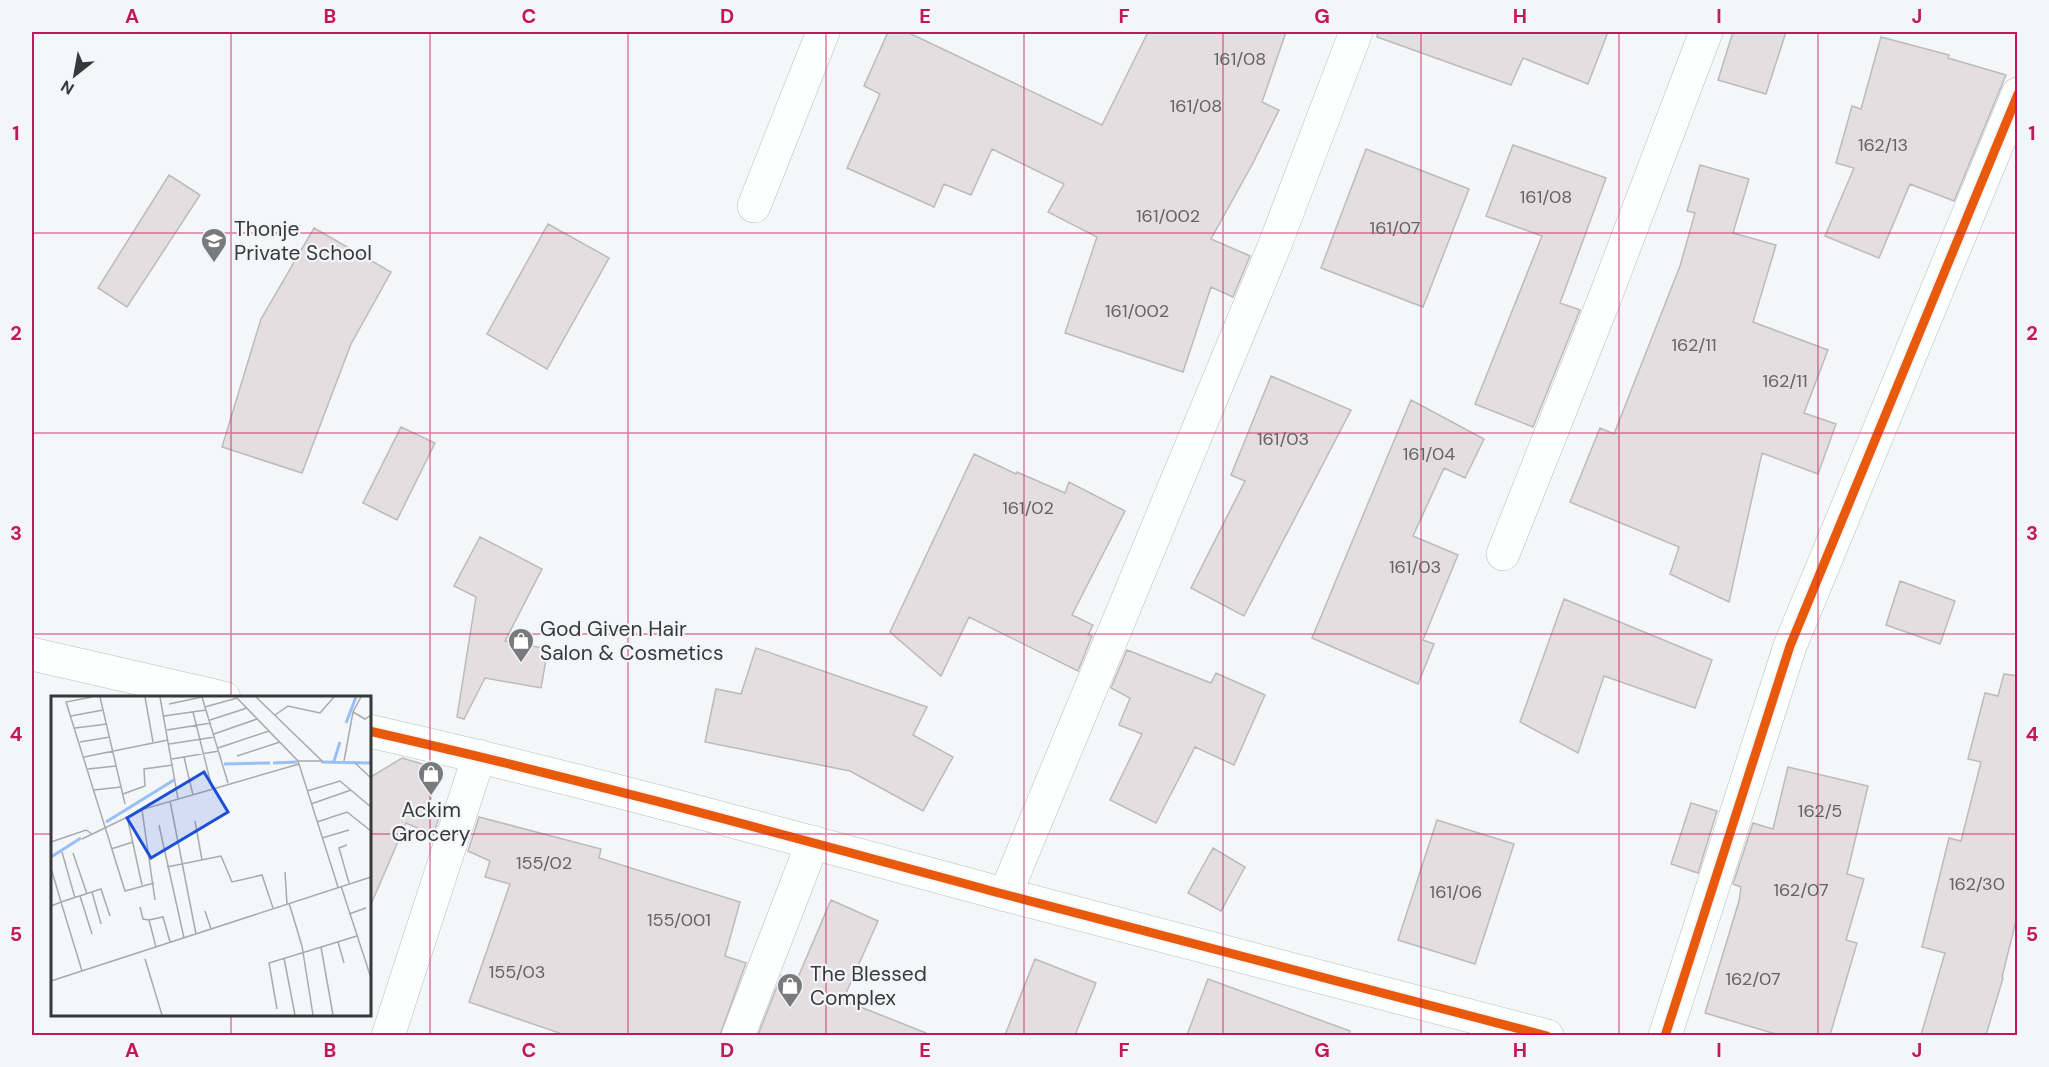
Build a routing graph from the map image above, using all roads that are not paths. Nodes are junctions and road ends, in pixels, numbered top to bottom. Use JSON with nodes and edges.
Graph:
{"nodes":[{"id":1,"x":823,"y":32,"type":"edge"},
{"id":2,"x":1356,"y":32,"type":"edge"},
{"id":3,"x":1706,"y":32,"type":"edge"},
{"id":4,"x":2018,"y":94,"type":"edge"},
{"id":5,"x":754,"y":206,"type":"dead end"},
{"id":6,"x":1503,"y":554,"type":"dead end"},
{"id":7,"x":33,"y":660,"type":"edge"},
{"id":8,"x":214,"y":696,"type":"edge"},
{"id":9,"x":370,"y":731,"type":"edge"},
{"id":10,"x":479,"y":756,"type":"junction"},
{"id":11,"x":813,"y":842,"type":"junction"},
{"id":12,"x":1005,"y":895,"type":"junction"},
{"id":13,"x":388,"y":1035,"type":"edge"},
{"id":14,"x":738,"y":1035,"type":"edge"},
{"id":15,"x":1547,"y":1035,"type":"edge"},
{"id":16,"x":1665,"y":1035,"type":"edge"}],
"edges":[{"from":1,"to":5,"type":"street"},
{"from":2,"to":12,"type":"street"},
{"from":3,"to":6,"type":"street"},
{"from":4,"to":16,"type":"street"},
{"from":7,"to":8,"type":"street"},
{"from":9,"to":10,"type":"street"},
{"from":10,"to":11,"type":"street"},
{"from":10,"to":13,"type":"street"},
{"from":11,"to":12,"type":"street"},
{"from":11,"to":14,"type":"street"},
{"from":12,"to":15,"type":"street"}]}
